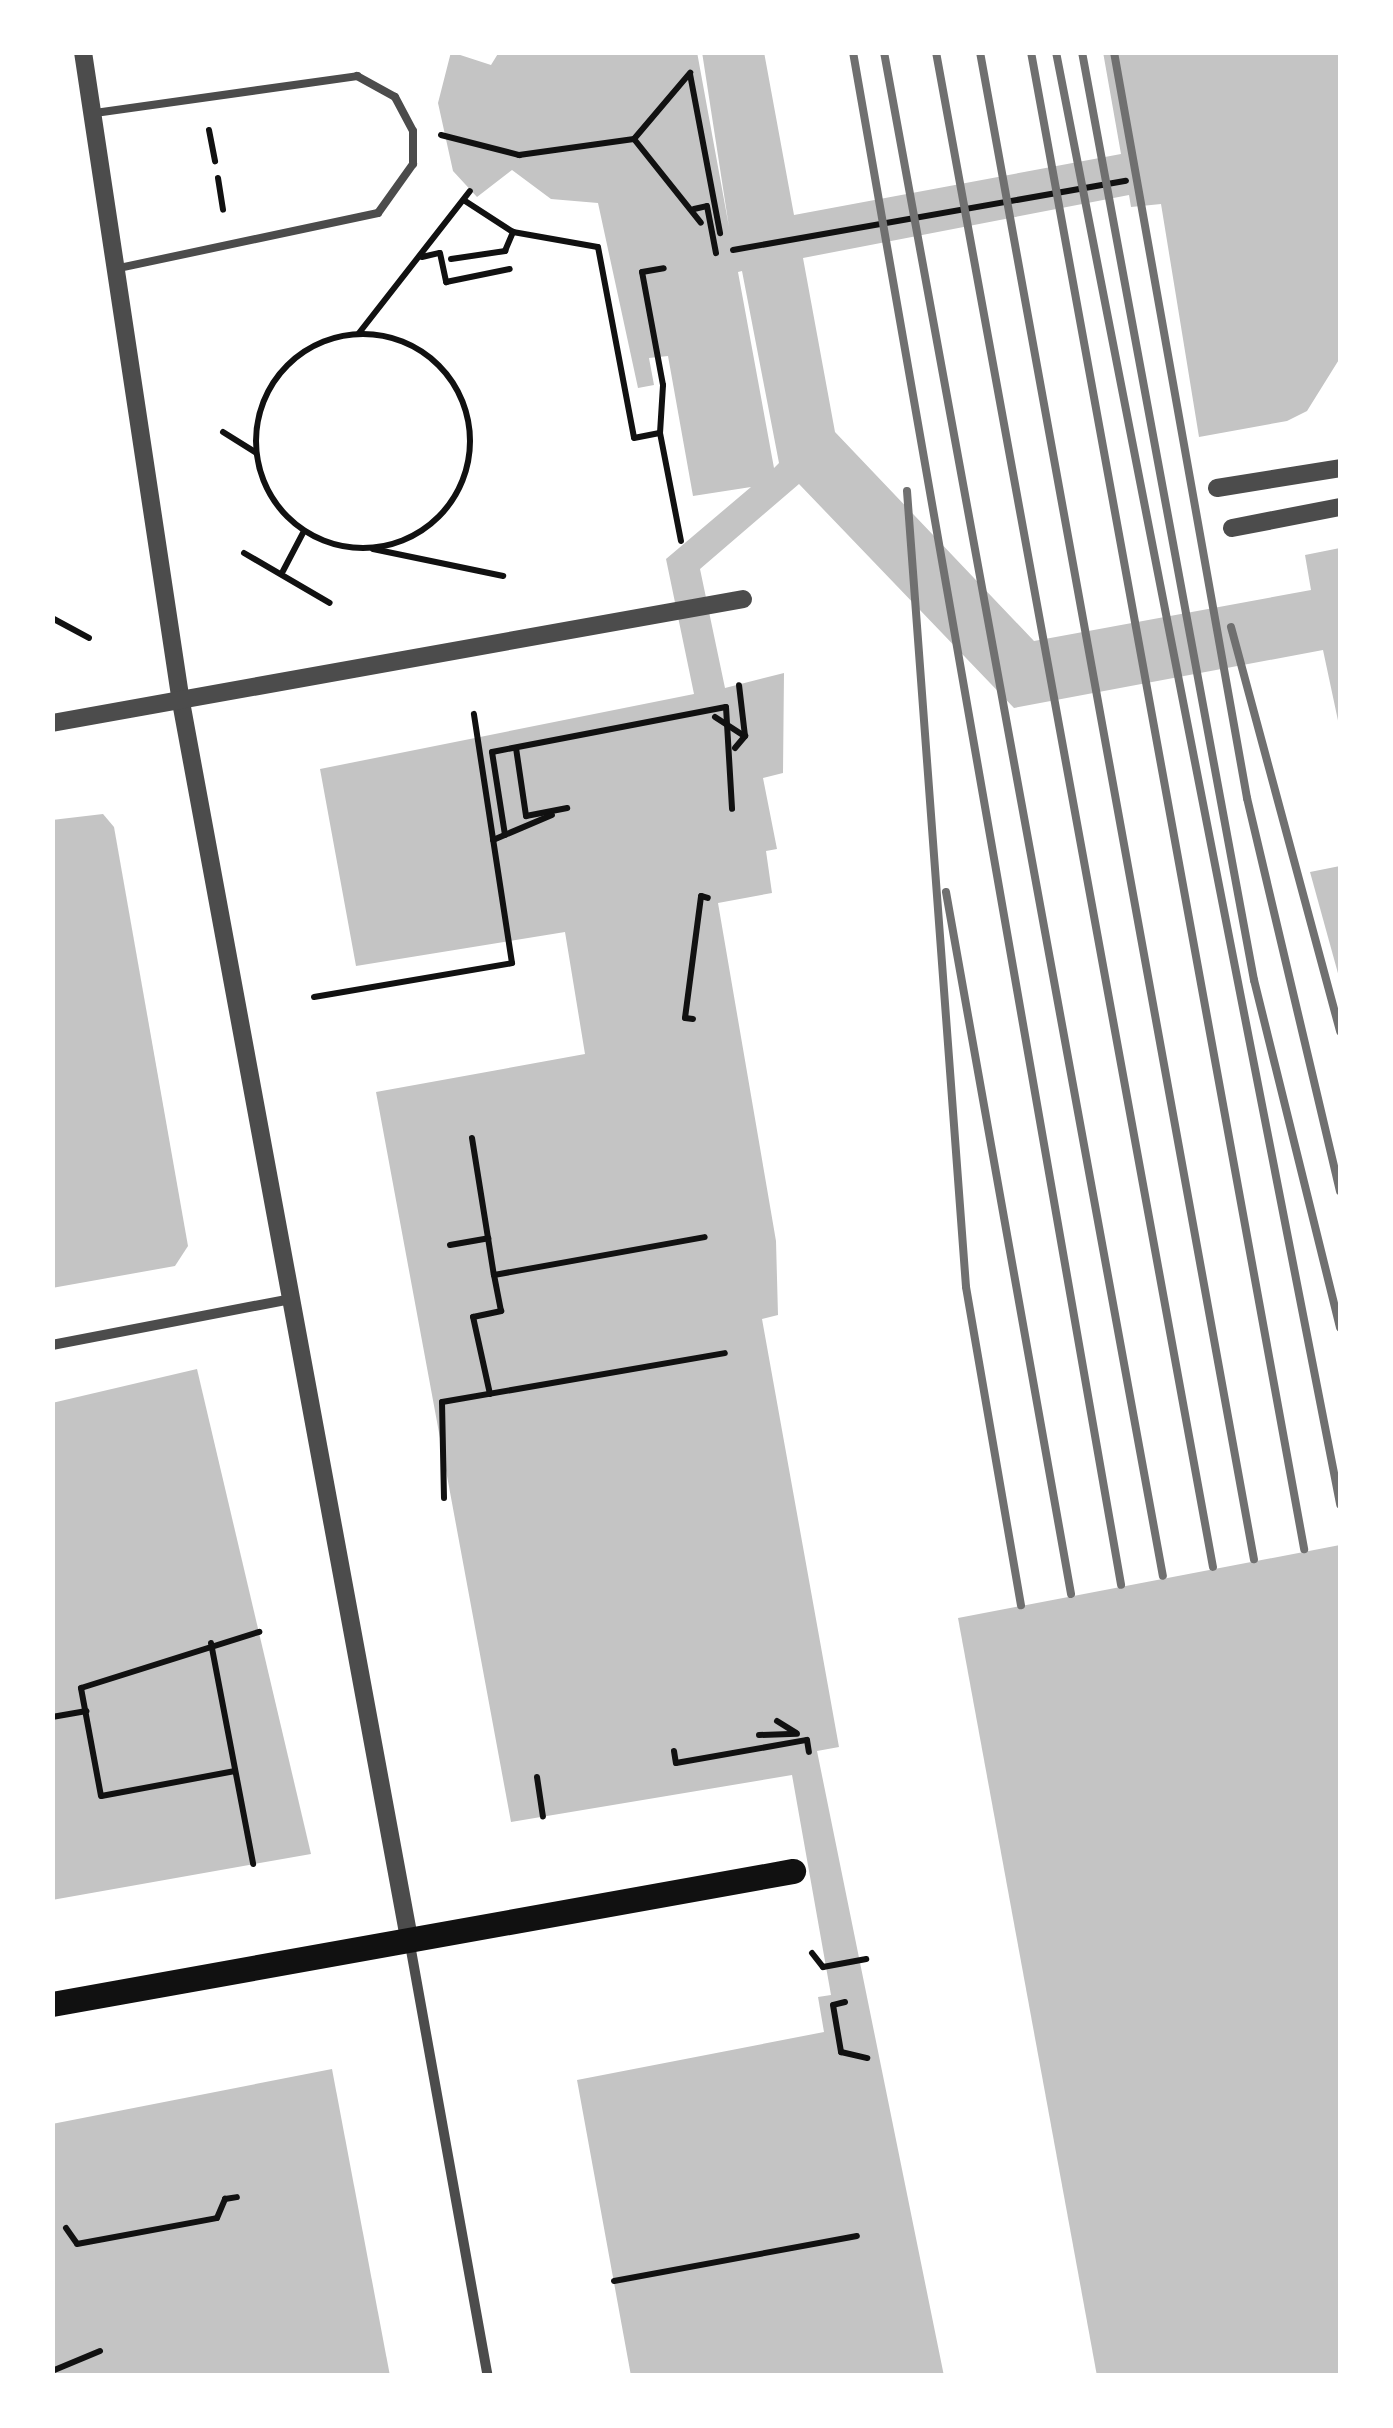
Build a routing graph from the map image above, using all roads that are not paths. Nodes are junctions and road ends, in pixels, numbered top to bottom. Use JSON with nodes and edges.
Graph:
{"nodes":[{"id":1,"x":84,"y":52,"type":"edge"},
{"id":2,"x":94,"y":113,"type":"junction"},
{"id":3,"x":115,"y":270,"type":"junction"},
{"id":4,"x":1340,"y":468,"type":"edge"},
{"id":5,"x":1218,"y":488,"type":"dead end"},
{"id":6,"x":1340,"y":507,"type":"edge"},
{"id":7,"x":1232,"y":528,"type":"dead end"},
{"id":8,"x":743,"y":599,"type":"dead end"},
{"id":9,"x":181,"y":702,"type":"junction"},
{"id":10,"x":52,"y":722,"type":"edge"},
{"id":11,"x":291,"y":1299,"type":"junction"},
{"id":12,"x":52,"y":1345,"type":"edge"},
{"id":13,"x":793,"y":1870,"type":"dead end"},
{"id":14,"x":408,"y":1938,"type":"junction"},
{"id":15,"x":52,"y":2004,"type":"edge"},
{"id":16,"x":488,"y":2376,"type":"edge"}],
"edges":[{"from":1,"to":2,"type":"street"},
{"from":2,"to":3,"type":"street"},
{"from":2,"to":3,"type":"lane"},
{"from":3,"to":9,"type":"street"},
{"from":4,"to":5,"type":"street"},
{"from":6,"to":7,"type":"street"},
{"from":8,"to":9,"type":"street"},
{"from":9,"to":10,"type":"street"},
{"from":9,"to":11,"type":"street"},
{"from":11,"to":12,"type":"street"},
{"from":11,"to":14,"type":"street"},
{"from":13,"to":14,"type":"main road"},
{"from":14,"to":15,"type":"main road"},
{"from":14,"to":16,"type":"street"}]}
